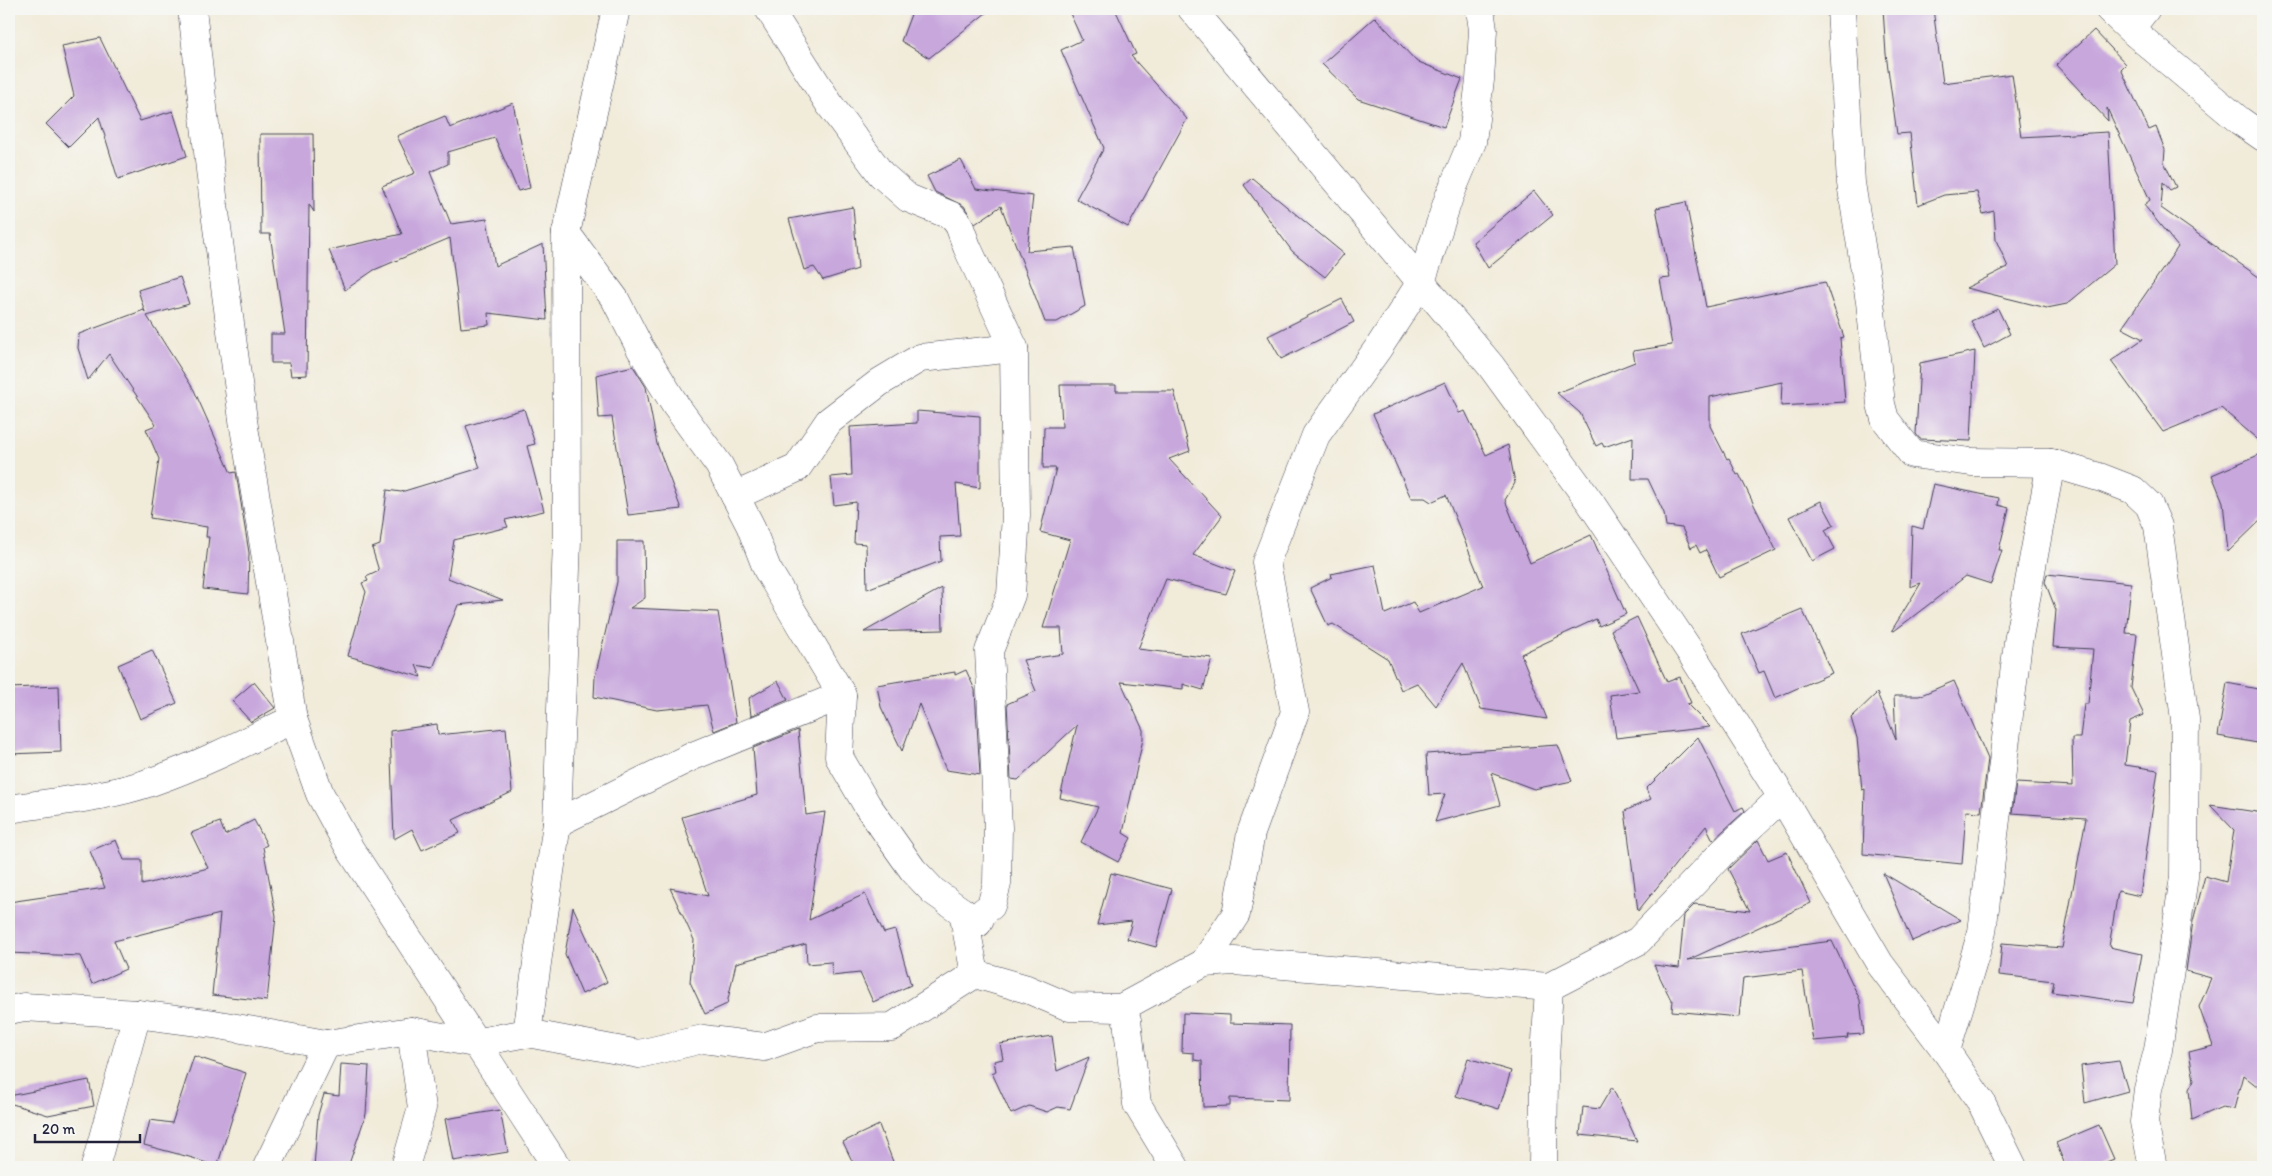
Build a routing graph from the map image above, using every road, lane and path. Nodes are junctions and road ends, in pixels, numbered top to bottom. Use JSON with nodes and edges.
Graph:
{"nodes":[{"id":1,"x":192,"y":9,"type":"edge"},
{"id":2,"x":616,"y":9,"type":"edge"},
{"id":3,"x":770,"y":9,"type":"edge"},
{"id":4,"x":1480,"y":9,"type":"edge"},
{"id":5,"x":1841,"y":9,"type":"edge"},
{"id":6,"x":2109,"y":9,"type":"edge"},
{"id":7,"x":1200,"y":12,"type":"edge"},
{"id":8,"x":2138,"y":19,"type":"edge"},
{"id":9,"x":2263,"y":137,"type":"edge"},
{"id":10,"x":566,"y":233,"type":"junction"},
{"id":11,"x":1422,"y":282,"type":"junction"},
{"id":12,"x":1014,"y":348,"type":"junction"},
{"id":13,"x":2051,"y":463,"type":"junction"},
{"id":14,"x":735,"y":496,"type":"junction"},
{"id":15,"x":842,"y":696,"type":"junction"},
{"id":16,"x":293,"y":719,"type":"junction"},
{"id":17,"x":1782,"y":797,"type":"junction"},
{"id":18,"x":9,"y":808,"type":"edge"},
{"id":19,"x":557,"y":823,"type":"junction"},
{"id":20,"x":963,"y":912,"type":"junction"},
{"id":21,"x":1204,"y":963,"type":"junction"},
{"id":22,"x":974,"y":974,"type":"junction"},
{"id":23,"x":1549,"y":987,"type":"junction"},
{"id":24,"x":1120,"y":1008,"type":"junction"},
{"id":25,"x":9,"y":1010,"type":"edge"},
{"id":26,"x":137,"y":1014,"type":"junction"},
{"id":27,"x":411,"y":1031,"type":"junction"},
{"id":28,"x":527,"y":1033,"type":"junction"},
{"id":29,"x":474,"y":1043,"type":"junction"},
{"id":30,"x":326,"y":1044,"type":"junction"},
{"id":31,"x":1946,"y":1051,"type":"junction"},
{"id":32,"x":95,"y":1167,"type":"edge"},
{"id":33,"x":267,"y":1167,"type":"edge"},
{"id":34,"x":405,"y":1167,"type":"edge"},
{"id":35,"x":557,"y":1167,"type":"edge"},
{"id":36,"x":1175,"y":1167,"type":"edge"},
{"id":37,"x":1543,"y":1167,"type":"edge"},
{"id":38,"x":2013,"y":1167,"type":"edge"},
{"id":39,"x":2153,"y":1167,"type":"edge"}],
"edges":[{"from":1,"to":16,"type":"street"},
{"from":2,"to":10,"type":"street"},
{"from":3,"to":12,"type":"street"},
{"from":4,"to":11,"type":"street"},
{"from":5,"to":13,"type":"street"},
{"from":6,"to":8,"type":"street"},
{"from":7,"to":11,"type":"street"},
{"from":8,"to":9,"type":"street"},
{"from":10,"to":14,"type":"street"},
{"from":10,"to":19,"type":"street"},
{"from":11,"to":17,"type":"street"},
{"from":11,"to":21,"type":"street"},
{"from":12,"to":14,"type":"street"},
{"from":12,"to":20,"type":"street"},
{"from":13,"to":31,"type":"street"},
{"from":13,"to":39,"type":"street"},
{"from":14,"to":15,"type":"street"},
{"from":15,"to":19,"type":"street"},
{"from":15,"to":20,"type":"street"},
{"from":16,"to":18,"type":"street"},
{"from":16,"to":29,"type":"street"},
{"from":17,"to":23,"type":"street"},
{"from":17,"to":31,"type":"street"},
{"from":19,"to":28,"type":"street"},
{"from":20,"to":22,"type":"street"},
{"from":21,"to":23,"type":"street"},
{"from":21,"to":24,"type":"street"},
{"from":22,"to":24,"type":"street"},
{"from":22,"to":28,"type":"street"},
{"from":23,"to":37,"type":"street"},
{"from":24,"to":36,"type":"street"},
{"from":25,"to":26,"type":"street"},
{"from":26,"to":30,"type":"street"},
{"from":26,"to":32,"type":"street"},
{"from":27,"to":29,"type":"street"},
{"from":27,"to":30,"type":"street"},
{"from":27,"to":34,"type":"street"},
{"from":28,"to":29,"type":"street"},
{"from":29,"to":35,"type":"street"},
{"from":30,"to":33,"type":"street"},
{"from":31,"to":38,"type":"street"}]}
